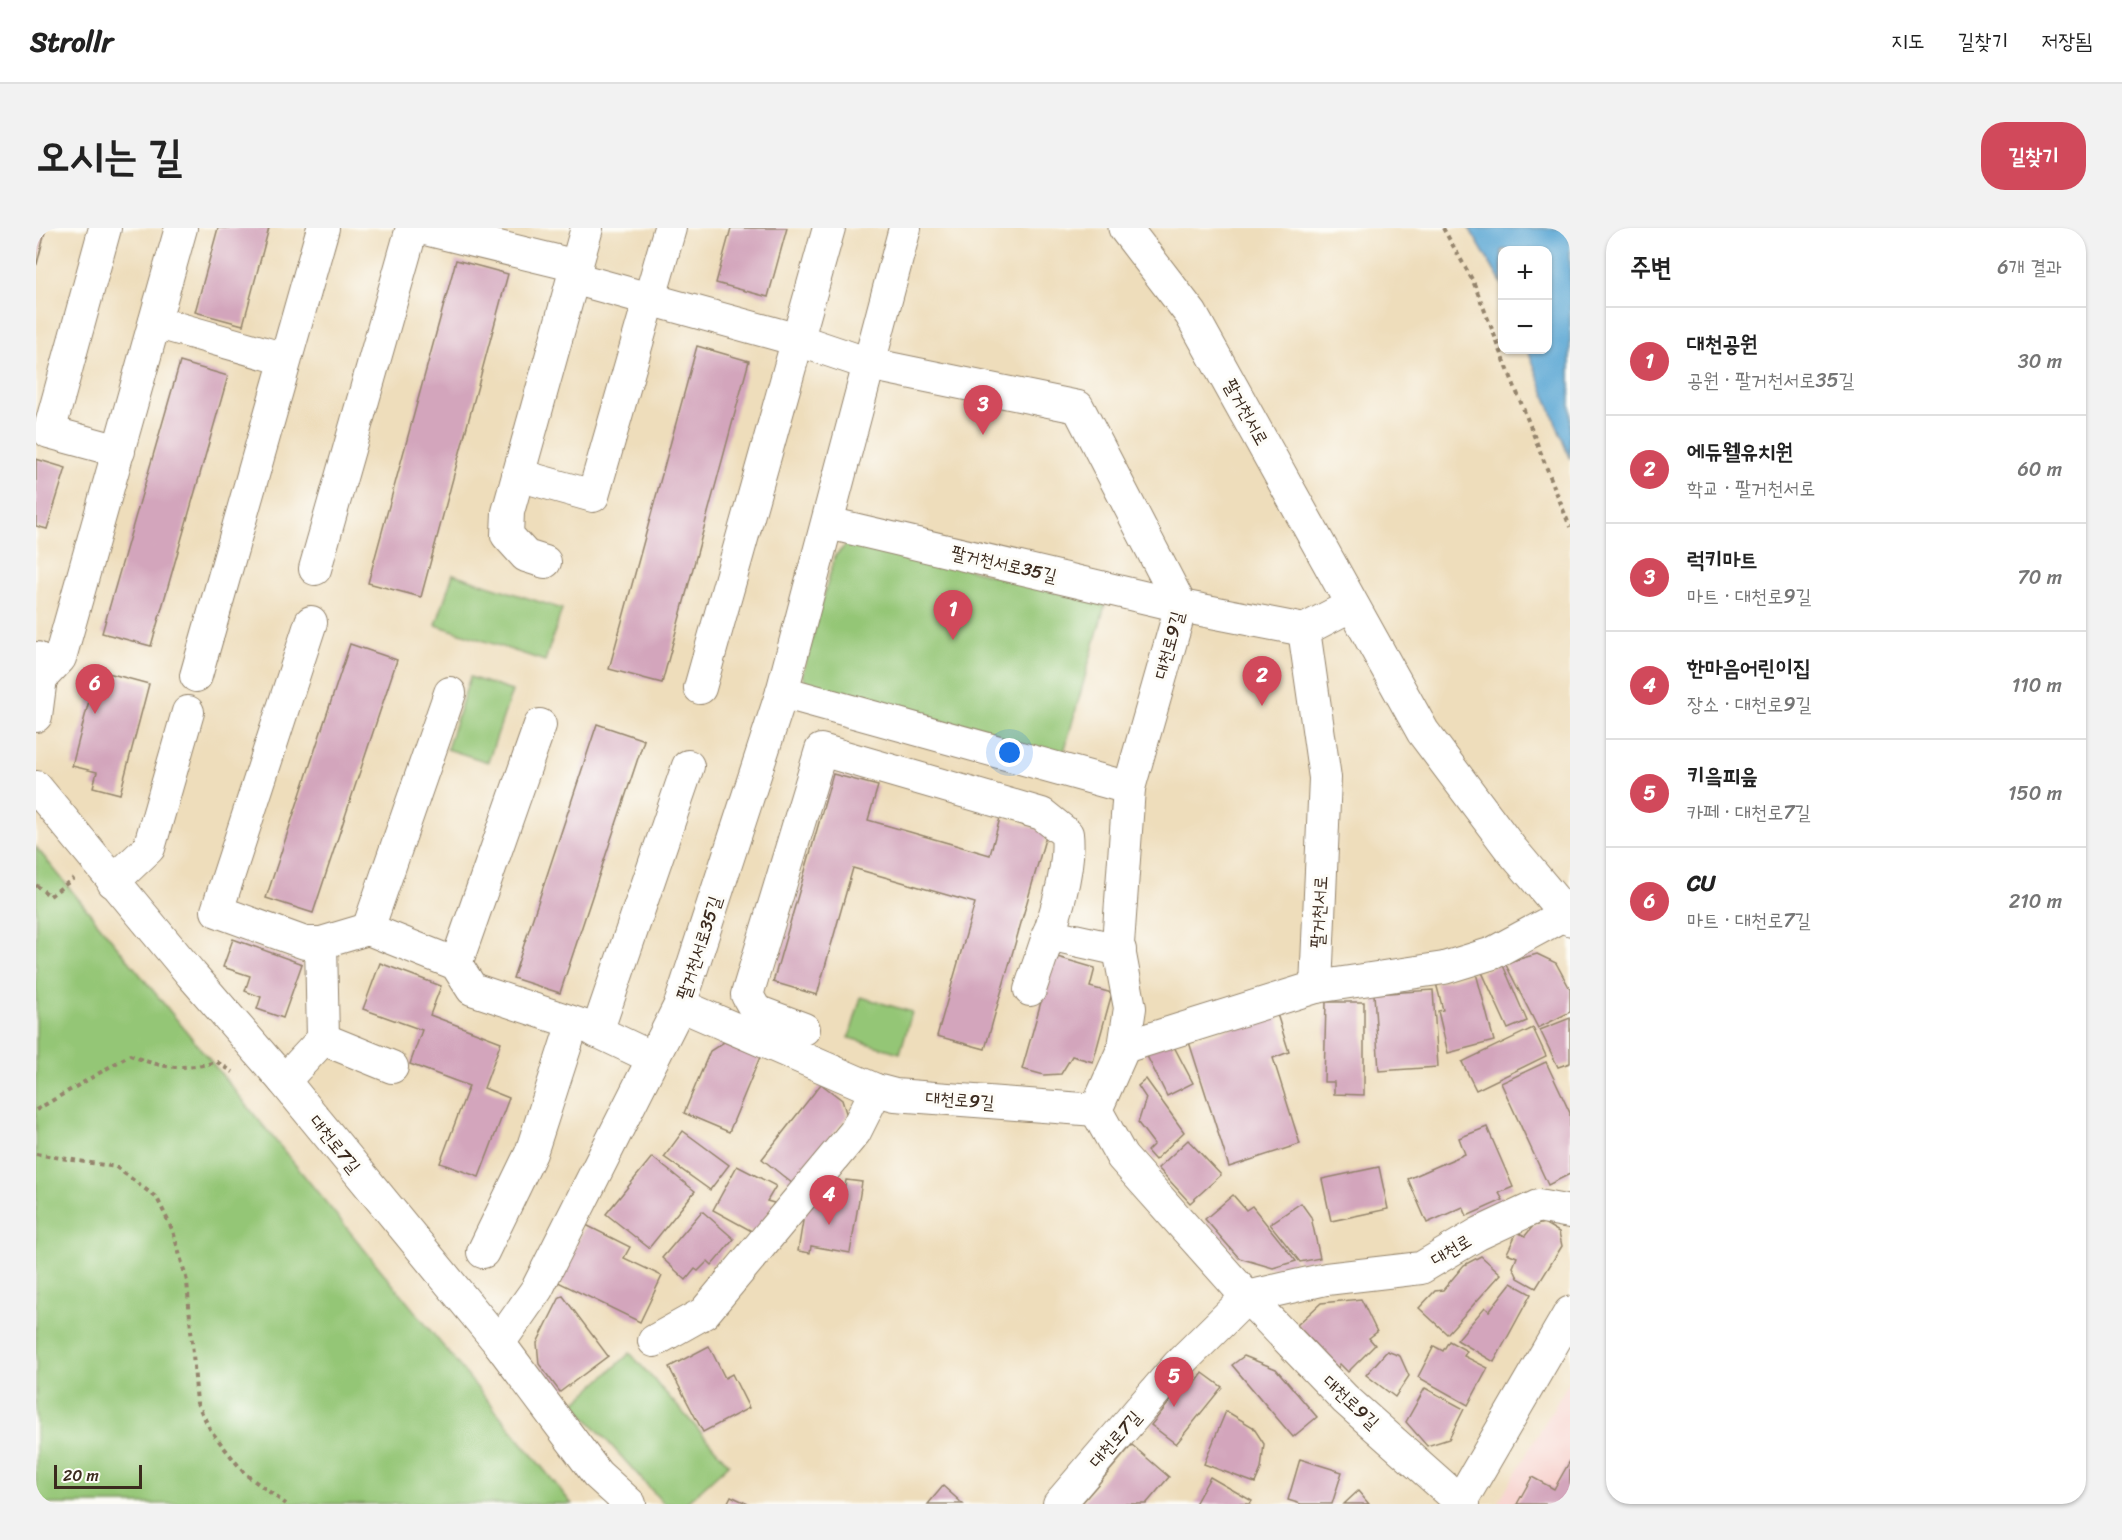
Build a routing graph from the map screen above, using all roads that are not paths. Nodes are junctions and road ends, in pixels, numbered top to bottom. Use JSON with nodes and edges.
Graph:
{"nodes":[{"id":1,"x":105,"y":228,"type":"edge"},
{"id":2,"x":181,"y":228,"type":"edge"},
{"id":3,"x":322,"y":228,"type":"edge"},
{"id":4,"x":412,"y":228,"type":"edge"},
{"id":5,"x":421,"y":228,"type":"edge"},
{"id":6,"x":587,"y":228,"type":"edge"},
{"id":7,"x":670,"y":228,"type":"edge"},
{"id":8,"x":829,"y":228,"type":"edge"},
{"id":9,"x":904,"y":228,"type":"edge"},
{"id":10,"x":1125,"y":228,"type":"edge"},
{"id":11,"x":575,"y":272,"type":"junction"},
{"id":12,"x":650,"y":300,"type":"junction"},
{"id":13,"x":155,"y":322,"type":"junction"},
{"id":14,"x":798,"y":340,"type":"junction"},
{"id":15,"x":285,"y":359,"type":"junction"},
{"id":16,"x":869,"y":364,"type":"junction"},
{"id":17,"x":118,"y":451,"type":"junction"},
{"id":18,"x":518,"y":475,"type":"junction"},
{"id":19,"x":828,"y":523,"type":"junction"},
{"id":20,"x":545,"y":562,"type":"dead end"},
{"id":21,"x":315,"y":569,"type":"dead end"},
{"id":22,"x":1352,"y":605,"type":"junction"},
{"id":23,"x":1181,"y":606,"type":"junction"},
{"id":24,"x":311,"y":622,"type":"dead end"},
{"id":25,"x":1304,"y":630,"type":"junction"},
{"id":26,"x":39,"y":667,"type":"edge"},
{"id":27,"x":196,"y":675,"type":"dead end"},
{"id":28,"x":700,"y":688,"type":"dead end"},
{"id":29,"x":782,"y":692,"type":"junction"},
{"id":30,"x":450,"y":693,"type":"dead end"},
{"id":31,"x":188,"y":712,"type":"dead end"},
{"id":32,"x":36,"y":716,"type":"edge"},
{"id":33,"x":540,"y":725,"type":"dead end"},
{"id":34,"x":688,"y":766,"type":"dead end"},
{"id":35,"x":36,"y":787,"type":"edge"},
{"id":36,"x":1129,"y":788,"type":"junction"},
{"id":37,"x":113,"y":882,"type":"junction"},
{"id":38,"x":1568,"y":916,"type":"edge"},
{"id":39,"x":369,"y":928,"type":"junction"},
{"id":40,"x":1048,"y":934,"type":"junction"},
{"id":41,"x":321,"y":943,"type":"junction"},
{"id":42,"x":1119,"y":950,"type":"junction"},
{"id":43,"x":456,"y":964,"type":"junction"},
{"id":44,"x":1316,"y":987,"type":"junction"},
{"id":45,"x":1030,"y":990,"type":"dead end"},
{"id":46,"x":680,"y":1005,"type":"junction"},
{"id":47,"x":585,"y":1027,"type":"junction"},
{"id":48,"x":804,"y":1029,"type":"dead end"},
{"id":49,"x":323,"y":1039,"type":"junction"},
{"id":50,"x":1124,"y":1047,"type":"junction"},
{"id":51,"x":653,"y":1058,"type":"junction"},
{"id":52,"x":393,"y":1067,"type":"dead end"},
{"id":53,"x":281,"y":1078,"type":"junction"},
{"id":54,"x":886,"y":1092,"type":"junction"},
{"id":55,"x":1096,"y":1110,"type":"junction"},
{"id":56,"x":1570,"y":1212,"type":"edge"},
{"id":57,"x":483,"y":1252,"type":"dead end"},
{"id":58,"x":1247,"y":1297,"type":"junction"},
{"id":59,"x":1570,"y":1313,"type":"edge"},
{"id":60,"x":654,"y":1341,"type":"dead end"},
{"id":61,"x":499,"y":1343,"type":"junction"},
{"id":62,"x":1461,"y":1503,"type":"edge"},
{"id":63,"x":630,"y":1504,"type":"edge"},
{"id":64,"x":1059,"y":1504,"type":"edge"}],
"edges":[{"from":1,"to":17,"type":"street"},
{"from":2,"to":13,"type":"street"},
{"from":3,"to":15,"type":"street"},
{"from":4,"to":21,"type":"street"},
{"from":5,"to":11,"type":"street"},
{"from":6,"to":11,"type":"street"},
{"from":7,"to":12,"type":"street"},
{"from":8,"to":14,"type":"street"},
{"from":9,"to":16,"type":"street","name":"팔거천서로35길"},
{"from":10,"to":22,"type":"main road","name":"팔거천서로"},
{"from":11,"to":12,"type":"street"},
{"from":11,"to":18,"type":"street"},
{"from":12,"to":14,"type":"street"},
{"from":12,"to":18,"type":"street"},
{"from":13,"to":15,"type":"street"},
{"from":13,"to":17,"type":"street"},
{"from":14,"to":16,"type":"street"},
{"from":14,"to":28,"type":"street"},
{"from":15,"to":27,"type":"street"},
{"from":16,"to":19,"type":"street","name":"팔거천서로35길"},
{"from":16,"to":23,"type":"street","name":"대천로9길"},
{"from":17,"to":26,"type":"street"},
{"from":18,"to":20,"type":"street"},
{"from":19,"to":23,"type":"street","name":"팔거천서로35길"},
{"from":19,"to":29,"type":"street","name":"팔거천서로35길"},
{"from":22,"to":25,"type":"street"},
{"from":22,"to":38,"type":"main road","name":"팔거천서로"},
{"from":23,"to":25,"type":"street","name":"팔거천서로35길"},
{"from":23,"to":36,"type":"street","name":"대천로9길"},
{"from":24,"to":41,"type":"street"},
{"from":25,"to":44,"type":"street","name":"팔거천서로"},
{"from":26,"to":32,"type":"street"},
{"from":29,"to":36,"type":"street"},
{"from":29,"to":46,"type":"street","name":"팔거천서로35길"},
{"from":30,"to":39,"type":"street"},
{"from":31,"to":37,"type":"street"},
{"from":33,"to":43,"type":"street"},
{"from":34,"to":47,"type":"street"},
{"from":35,"to":37,"type":"street","name":"대천로7길"},
{"from":36,"to":42,"type":"street","name":"대천로9길"},
{"from":37,"to":53,"type":"street","name":"대천로7길"},
{"from":38,"to":44,"type":"street","name":"팔거천서로"},
{"from":39,"to":41,"type":"street"},
{"from":39,"to":43,"type":"street"},
{"from":40,"to":42,"type":"street"},
{"from":40,"to":45,"type":"street"},
{"from":40,"to":48,"type":"street"},
{"from":41,"to":49,"type":"street"},
{"from":42,"to":50,"type":"street","name":"대천로9길"},
{"from":43,"to":47,"type":"street"},
{"from":44,"to":50,"type":"street"},
{"from":46,"to":51,"type":"street","name":"팔거천서로35길"},
{"from":46,"to":54,"type":"street","name":"대천로9길"},
{"from":47,"to":51,"type":"street"},
{"from":47,"to":57,"type":"street"},
{"from":49,"to":52,"type":"street"},
{"from":49,"to":53,"type":"street"},
{"from":50,"to":55,"type":"street","name":"대천로9길"},
{"from":51,"to":61,"type":"street","name":"팔거천서로35길"},
{"from":53,"to":61,"type":"street","name":"대천로7길"},
{"from":54,"to":55,"type":"street","name":"대천로9길"},
{"from":54,"to":60,"type":"street"},
{"from":55,"to":58,"type":"street","name":"대천로9길"},
{"from":56,"to":58,"type":"street","name":"대천로"},
{"from":58,"to":62,"type":"street","name":"대천로9길"},
{"from":58,"to":64,"type":"street","name":"대천로7길"},
{"from":59,"to":62,"type":"main road"},
{"from":61,"to":63,"type":"street","name":"대천로7길"}]}
